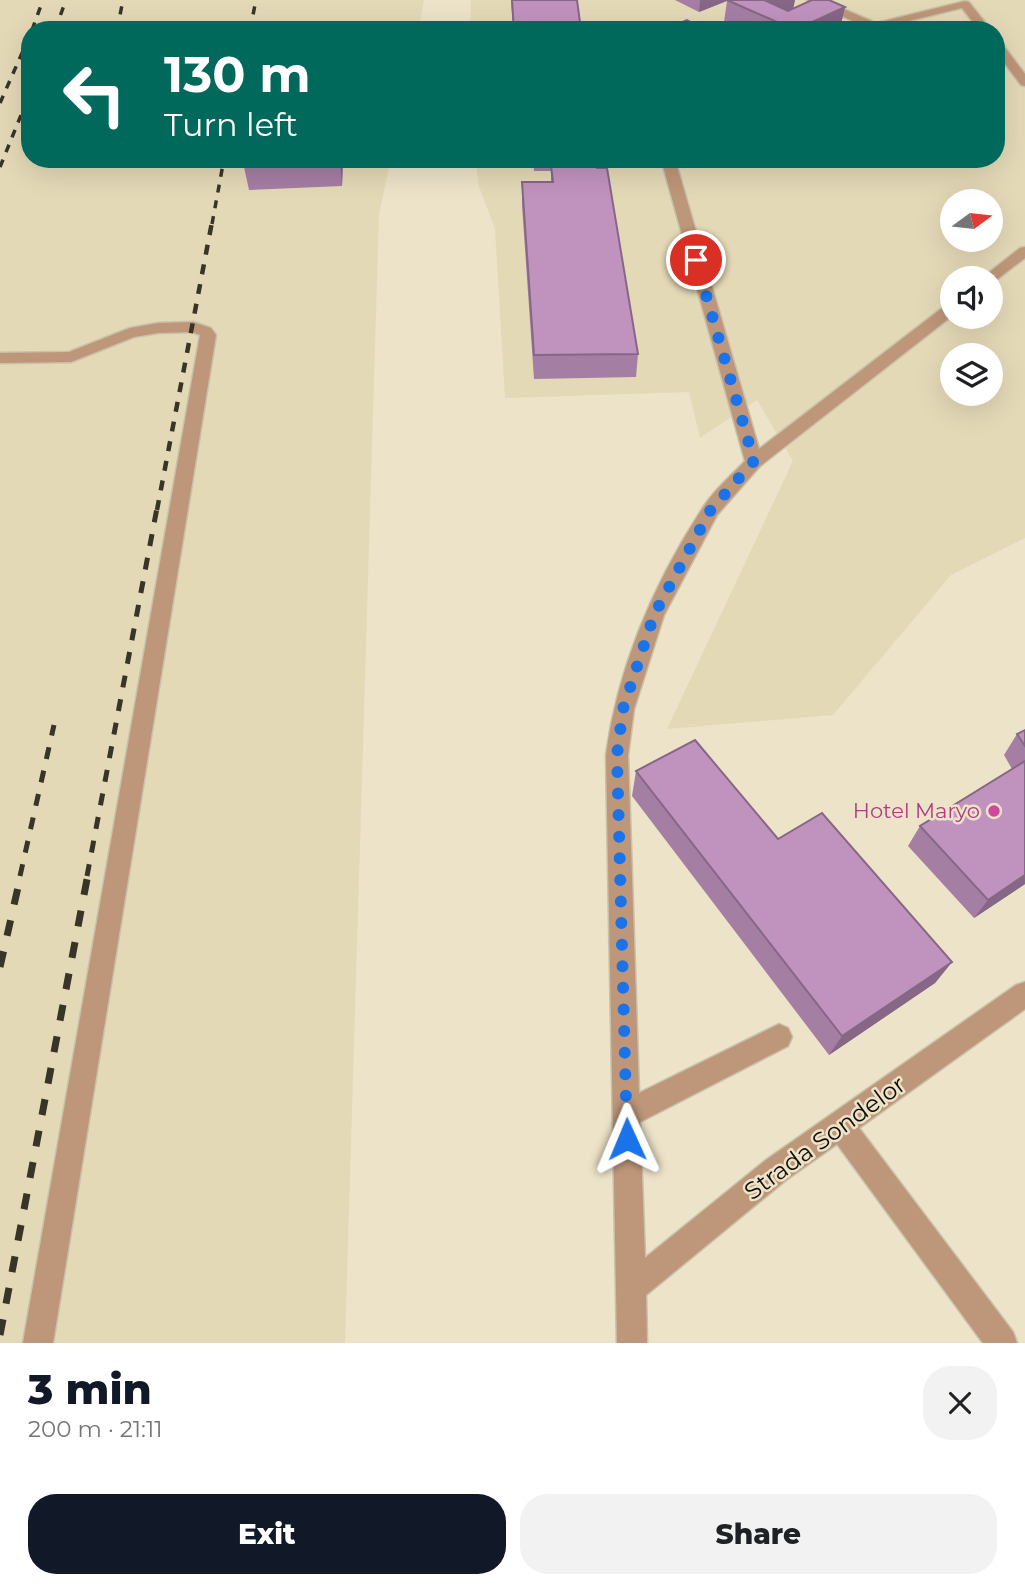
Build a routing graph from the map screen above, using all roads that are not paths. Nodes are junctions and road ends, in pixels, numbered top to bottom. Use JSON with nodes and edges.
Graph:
{"nodes":[{"id":1,"x":813,"y":0,"type":"edge"},
{"id":2,"x":970,"y":2,"type":"edge"},
{"id":3,"x":861,"y":21,"type":"edge"},
{"id":4,"x":898,"y":21,"type":"edge"},
{"id":5,"x":980,"y":21,"type":"edge"},
{"id":6,"x":1005,"y":56,"type":"edge"},
{"id":7,"x":1025,"y":82,"type":"edge"},
{"id":8,"x":670,"y":168,"type":"edge"},
{"id":9,"x":1025,"y":251,"type":"edge"},
{"id":10,"x":1003,"y":268,"type":"edge"},
{"id":11,"x":940,"y":317,"type":"edge"},
{"id":12,"x":0,"y":358,"type":"edge"},
{"id":13,"x":754,"y":461,"type":"junction"},
{"id":14,"x":1025,"y":994,"type":"edge"},
{"id":15,"x":779,"y":1037,"type":"dead end"},
{"id":16,"x":627,"y":1114,"type":"junction"},
{"id":17,"x":840,"y":1125,"type":"junction"},
{"id":18,"x":630,"y":1289,"type":"junction"},
{"id":19,"x":38,"y":1343,"type":"edge"},
{"id":20,"x":632,"y":1343,"type":"edge"},
{"id":21,"x":1002,"y":1343,"type":"edge"}],
"edges":[{"from":1,"to":3,"type":"street"},
{"from":2,"to":4,"type":"street"},
{"from":2,"to":5,"type":"street"},
{"from":6,"to":7,"type":"street"},
{"from":8,"to":13,"type":"street"},
{"from":9,"to":10,"type":"street"},
{"from":11,"to":13,"type":"street"},
{"from":12,"to":19,"type":"street"},
{"from":13,"to":16,"type":"street"},
{"from":14,"to":17,"type":"street","name":"Strada Sondelor"},
{"from":15,"to":16,"type":"street"},
{"from":16,"to":18,"type":"street"},
{"from":17,"to":18,"type":"street","name":"Strada Sondelor"},
{"from":17,"to":21,"type":"street"},
{"from":18,"to":20,"type":"street"}]}
